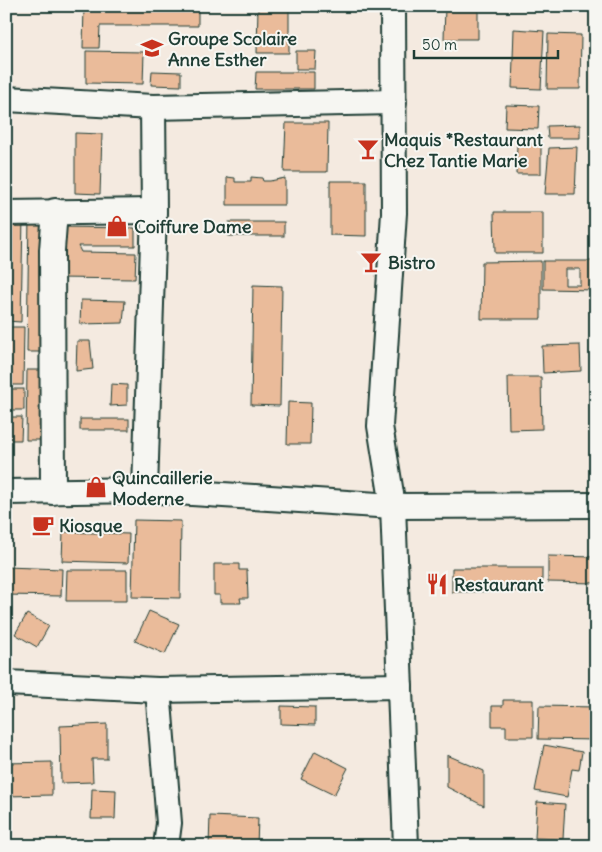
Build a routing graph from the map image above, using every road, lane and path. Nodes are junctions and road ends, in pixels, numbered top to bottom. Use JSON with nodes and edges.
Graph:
{"nodes":[{"id":1,"x":393,"y":6,"type":"edge"},
{"id":2,"x":6,"y":99,"type":"edge"},
{"id":3,"x":394,"y":102,"type":"junction"},
{"id":4,"x":153,"y":108,"type":"junction"},
{"id":5,"x":55,"y":211,"type":"junction"},
{"id":6,"x":154,"y":211,"type":"junction"},
{"id":7,"x":6,"y":212,"type":"edge"},
{"id":8,"x":145,"y":490,"type":"junction"},
{"id":9,"x":6,"y":492,"type":"edge"},
{"id":10,"x":53,"y":492,"type":"junction"},
{"id":11,"x":596,"y":505,"type":"edge"},
{"id":12,"x":392,"y":506,"type":"junction"},
{"id":13,"x":6,"y":683,"type":"edge"},
{"id":14,"x":400,"y":686,"type":"junction"},
{"id":15,"x":158,"y":690,"type":"junction"},
{"id":16,"x":166,"y":846,"type":"edge"},
{"id":17,"x":406,"y":846,"type":"edge"}],
"edges":[{"from":1,"to":3,"type":"street"},
{"from":2,"to":4,"type":"street"},
{"from":3,"to":4,"type":"street"},
{"from":3,"to":12,"type":"street"},
{"from":4,"to":6,"type":"street"},
{"from":5,"to":6,"type":"street"},
{"from":5,"to":7,"type":"street"},
{"from":5,"to":10,"type":"street"},
{"from":6,"to":8,"type":"street"},
{"from":8,"to":10,"type":"street"},
{"from":8,"to":12,"type":"street"},
{"from":9,"to":10,"type":"street"},
{"from":11,"to":12,"type":"street"},
{"from":12,"to":14,"type":"street"},
{"from":13,"to":15,"type":"street"},
{"from":14,"to":15,"type":"street"},
{"from":14,"to":17,"type":"street"},
{"from":15,"to":16,"type":"street"}]}
